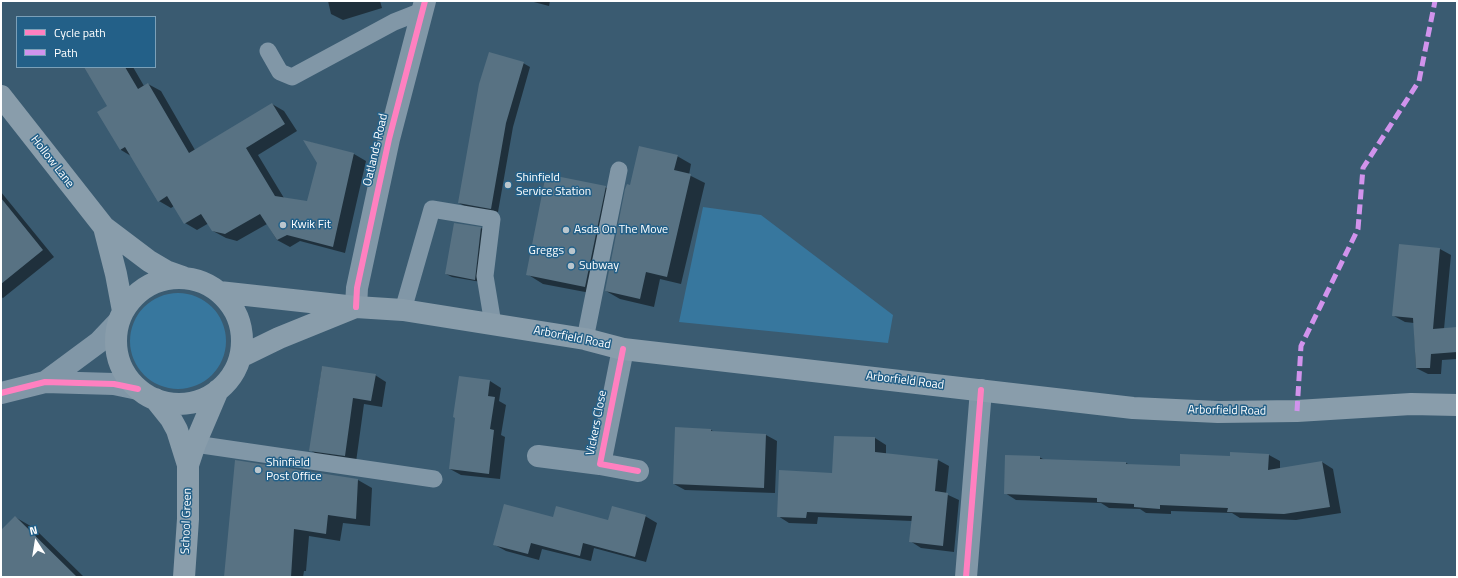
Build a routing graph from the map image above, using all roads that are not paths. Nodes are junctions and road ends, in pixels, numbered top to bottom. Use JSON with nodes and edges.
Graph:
{"nodes":[{"id":1,"x":424,"y":6,"type":"edge"},
{"id":2,"x":268,"y":51,"type":"dead end"},
{"id":3,"x":1,"y":96,"type":"edge"},
{"id":4,"x":619,"y":170,"type":"dead end"},
{"id":5,"x":104,"y":227,"type":"junction"},
{"id":6,"x":183,"y":278,"type":"junction"},
{"id":7,"x":219,"y":292,"type":"junction"},
{"id":8,"x":356,"y":307,"type":"junction"},
{"id":9,"x":403,"y":310,"type":"junction"},
{"id":10,"x":120,"y":317,"type":"junction"},
{"id":11,"x":493,"y":324,"type":"junction"},
{"id":12,"x":585,"y":339,"type":"junction"},
{"id":13,"x":623,"y":349,"type":"junction"},
{"id":14,"x":240,"y":357,"type":"junction"},
{"id":15,"x":45,"y":382,"type":"junction"},
{"id":16,"x":218,"y":390,"type":"junction"},
{"id":17,"x":981,"y":390,"type":"junction"},
{"id":18,"x":1,"y":393,"type":"edge"},
{"id":19,"x":147,"y":394,"type":"junction"},
{"id":20,"x":1457,"y":405,"type":"edge"},
{"id":21,"x":195,"y":444,"type":"junction"},
{"id":22,"x":538,"y":456,"type":"dead end"},
{"id":23,"x":600,"y":464,"type":"junction"},
{"id":24,"x":188,"y":465,"type":"junction"},
{"id":25,"x":638,"y":471,"type":"dead end"},
{"id":26,"x":434,"y":479,"type":"dead end"},
{"id":27,"x":184,"y":577,"type":"edge"},
{"id":28,"x":966,"y":577,"type":"edge"}],
"edges":[{"from":1,"to":2,"type":"lane"},
{"from":1,"to":8,"type":"street","name":"Oatlands Road"},
{"from":3,"to":5,"type":"main road","name":"Hollow Lane"},
{"from":4,"to":12,"type":"lane"},
{"from":5,"to":6,"type":"main road","name":"Hollow Lane"},
{"from":5,"to":10,"type":"main road","name":"Hollow Lane"},
{"from":6,"to":7,"type":"main road"},
{"from":6,"to":10,"type":"main road"},
{"from":7,"to":8,"type":"main road","name":"Arborfield Road"},
{"from":7,"to":14,"type":"main road"},
{"from":8,"to":9,"type":"main road","name":"Arborfield Road"},
{"from":8,"to":14,"type":"main road","name":"Arborfield Road"},
{"from":9,"to":11,"type":"main road","name":"Arborfield Road"},
{"from":9,"to":11,"type":"lane"},
{"from":10,"to":15,"type":"street"},
{"from":10,"to":19,"type":"main road"},
{"from":11,"to":12,"type":"main road","name":"Arborfield Road"},
{"from":12,"to":13,"type":"main road","name":"Arborfield Road"},
{"from":13,"to":17,"type":"main road","name":"Arborfield Road"},
{"from":13,"to":23,"type":"street","name":"Vickers Close"},
{"from":14,"to":16,"type":"main road"},
{"from":15,"to":18,"type":"street"},
{"from":15,"to":19,"type":"street"},
{"from":16,"to":19,"type":"main road"},
{"from":16,"to":21,"type":"main road","name":"School Green"},
{"from":17,"to":20,"type":"main road","name":"Arborfield Road"},
{"from":17,"to":28,"type":"street"},
{"from":19,"to":24,"type":"main road","name":"School Green"},
{"from":21,"to":24,"type":"main road","name":"School Green"},
{"from":21,"to":26,"type":"lane"},
{"from":22,"to":23,"type":"street","name":"Vickers Close"},
{"from":23,"to":25,"type":"street","name":"Vickers Close"},
{"from":24,"to":27,"type":"main road","name":"School Green"}]}
